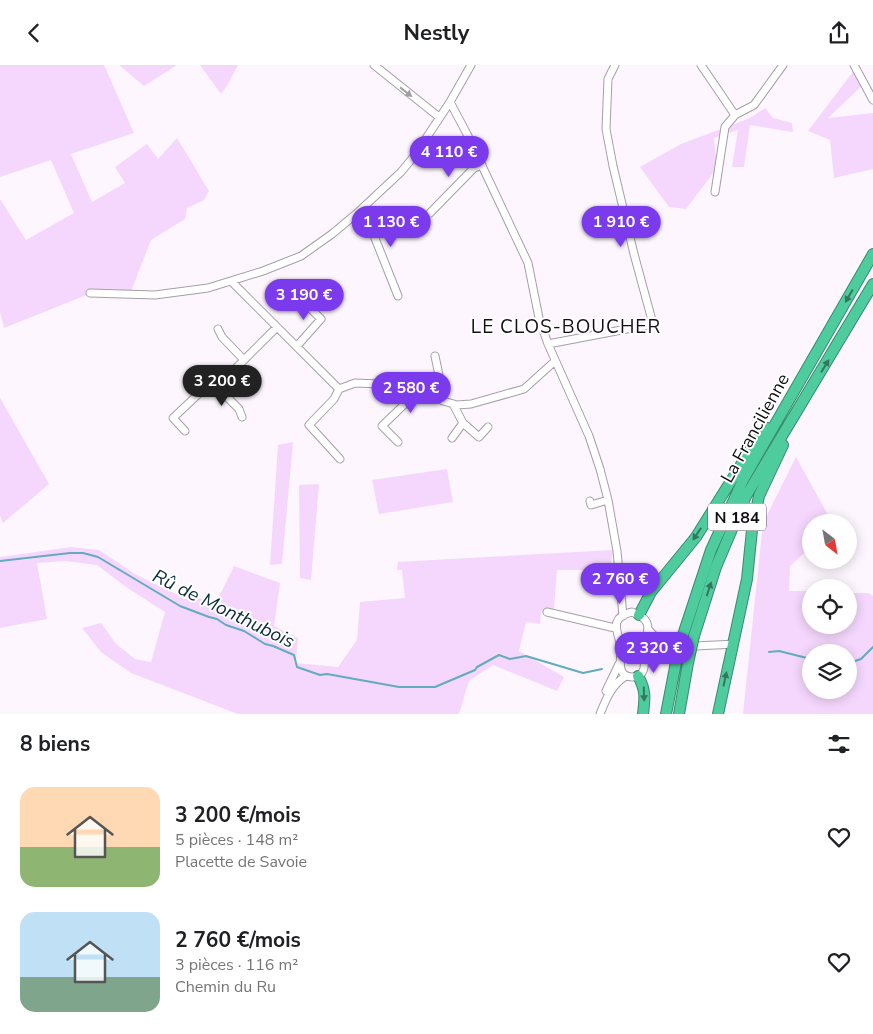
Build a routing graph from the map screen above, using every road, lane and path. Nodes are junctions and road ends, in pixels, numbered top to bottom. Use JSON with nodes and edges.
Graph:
{"nodes":[{"id":1,"x":374,"y":65,"type":"edge"},
{"id":2,"x":471,"y":65,"type":"edge"},
{"id":3,"x":615,"y":65,"type":"edge"},
{"id":4,"x":701,"y":65,"type":"edge"},
{"id":5,"x":783,"y":65,"type":"edge"},
{"id":6,"x":854,"y":65,"type":"edge"},
{"id":7,"x":873,"y":99,"type":"edge"},
{"id":8,"x":450,"y":102,"type":"junction"},
{"id":9,"x":735,"y":115,"type":"junction"},
{"id":10,"x":439,"y":117,"type":"junction"},
{"id":11,"x":482,"y":165,"type":"junction"},
{"id":12,"x":714,"y":192,"type":"dead end"},
{"id":13,"x":363,"y":208,"type":"junction"},
{"id":14,"x":430,"y":213,"type":"dead end"},
{"id":15,"x":873,"y":254,"type":"edge"},
{"id":16,"x":232,"y":282,"type":"junction"},
{"id":17,"x":873,"y":284,"type":"edge"},
{"id":18,"x":90,"y":293,"type":"dead end"},
{"id":19,"x":398,"y":296,"type":"dead end"},
{"id":20,"x":298,"y":297,"type":"dead end"},
{"id":21,"x":277,"y":327,"type":"junction"},
{"id":22,"x":218,"y":329,"type":"dead end"},
{"id":23,"x":548,"y":344,"type":"junction"},
{"id":24,"x":297,"y":346,"type":"junction"},
{"id":25,"x":435,"y":356,"type":"dead end"},
{"id":26,"x":244,"y":360,"type":"junction"},
{"id":27,"x":555,"y":361,"type":"junction"},
{"id":28,"x":217,"y":387,"type":"junction"},
{"id":29,"x":415,"y":387,"type":"junction"},
{"id":30,"x":339,"y":389,"type":"junction"},
{"id":31,"x":434,"y":396,"type":"junction"},
{"id":32,"x":453,"y":404,"type":"junction"},
{"id":33,"x":784,"y":407,"type":"junction"},
{"id":34,"x":799,"y":407,"type":"junction"},
{"id":35,"x":242,"y":417,"type":"dead end"},
{"id":36,"x":462,"y":423,"type":"junction"},
{"id":37,"x":488,"y":427,"type":"dead end"},
{"id":38,"x":185,"y":431,"type":"dead end"},
{"id":39,"x":452,"y":438,"type":"dead end"},
{"id":40,"x":398,"y":442,"type":"dead end"},
{"id":41,"x":340,"y":459,"type":"dead end"},
{"id":42,"x":608,"y":500,"type":"junction"},
{"id":43,"x":590,"y":501,"type":"dead end"},
{"id":44,"x":622,"y":602,"type":"junction"},
{"id":45,"x":547,"y":612,"type":"dead end"},
{"id":46,"x":635,"y":613,"type":"junction"},
{"id":47,"x":623,"y":616,"type":"junction"},
{"id":48,"x":615,"y":628,"type":"junction"},
{"id":49,"x":648,"y":629,"type":"junction"},
{"id":50,"x":733,"y":644,"type":"junction"},
{"id":51,"x":674,"y":653,"type":"junction"},
{"id":52,"x":645,"y":659,"type":"junction"},
{"id":53,"x":619,"y":664,"type":"junction"},
{"id":54,"x":626,"y":676,"type":"junction"},
{"id":55,"x":638,"y":676,"type":"junction"},
{"id":56,"x":603,"y":706,"type":"junction"},
{"id":57,"x":600,"y":714,"type":"edge"},
{"id":58,"x":643,"y":714,"type":"edge"},
{"id":59,"x":666,"y":714,"type":"edge"},
{"id":60,"x":678,"y":714,"type":"edge"},
{"id":61,"x":718,"y":714,"type":"edge"}],
"edges":[{"from":1,"to":10,"type":"street","one_way":true},
{"from":2,"to":8,"type":"street"},
{"from":3,"to":23,"type":"street"},
{"from":4,"to":9,"type":"street"},
{"from":5,"to":9,"type":"street"},
{"from":6,"to":7,"type":"street"},
{"from":8,"to":10,"type":"street"},
{"from":8,"to":11,"type":"street"},
{"from":9,"to":12,"type":"street"},
{"from":10,"to":13,"type":"street"},
{"from":11,"to":14,"type":"street"},
{"from":11,"to":23,"type":"street"},
{"from":13,"to":16,"type":"street"},
{"from":13,"to":19,"type":"street"},
{"from":15,"to":33,"type":"highway","name":"La Francilienne","number":"N 184","one_way":true},
{"from":16,"to":18,"type":"street"},
{"from":16,"to":21,"type":"street"},
{"from":34,"to":17,"type":"highway","name":"La Francilienne","number":"N 184","one_way":true},
{"from":20,"to":24,"type":"street"},
{"from":21,"to":24,"type":"street"},
{"from":21,"to":26,"type":"street"},
{"from":22,"to":26,"type":"street"},
{"from":23,"to":27,"type":"street"},
{"from":24,"to":30,"type":"street"},
{"from":25,"to":31,"type":"street"},
{"from":26,"to":28,"type":"street"},
{"from":27,"to":32,"type":"street"},
{"from":27,"to":42,"type":"street"},
{"from":28,"to":35,"type":"street"},
{"from":28,"to":38,"type":"street"},
{"from":29,"to":30,"type":"street"},
{"from":29,"to":31,"type":"street"},
{"from":29,"to":40,"type":"street"},
{"from":30,"to":41,"type":"street"},
{"from":31,"to":32,"type":"street"},
{"from":32,"to":36,"type":"street"},
{"from":33,"to":46,"type":"highway","one_way":true},
{"from":33,"to":51,"type":"highway","name":"La Francilienne","number":"N 184","bridge":true},
{"from":34,"to":50,"type":"highway"},
{"from":60,"to":34,"type":"highway","name":"La Francilienne","number":"N 184","one_way":true,"bridge":true},
{"from":36,"to":37,"type":"street"},
{"from":36,"to":39,"type":"street"},
{"from":42,"to":43,"type":"street"},
{"from":42,"to":44,"type":"street"},
{"from":44,"to":46,"type":"street"},
{"from":44,"to":47,"type":"street"},
{"from":45,"to":48,"type":"street"},
{"from":46,"to":47,"type":"street"},
{"from":46,"to":49,"type":"street"},
{"from":47,"to":48,"type":"street"},
{"from":48,"to":53,"type":"street"},
{"from":49,"to":51,"type":"street"},
{"from":49,"to":52,"type":"street"},
{"from":50,"to":51,"type":"street"},
{"from":61,"to":50,"type":"highway","one_way":true},
{"from":51,"to":52,"type":"street"},
{"from":51,"to":59,"type":"highway","name":"La Francilienne","number":"N 184"},
{"from":52,"to":55,"type":"street"},
{"from":53,"to":54,"type":"street"},
{"from":53,"to":56,"type":"street"},
{"from":54,"to":55,"type":"street"},
{"from":54,"to":56,"type":"street"},
{"from":55,"to":58,"type":"highway","one_way":true},
{"from":56,"to":57,"type":"street"}]}
